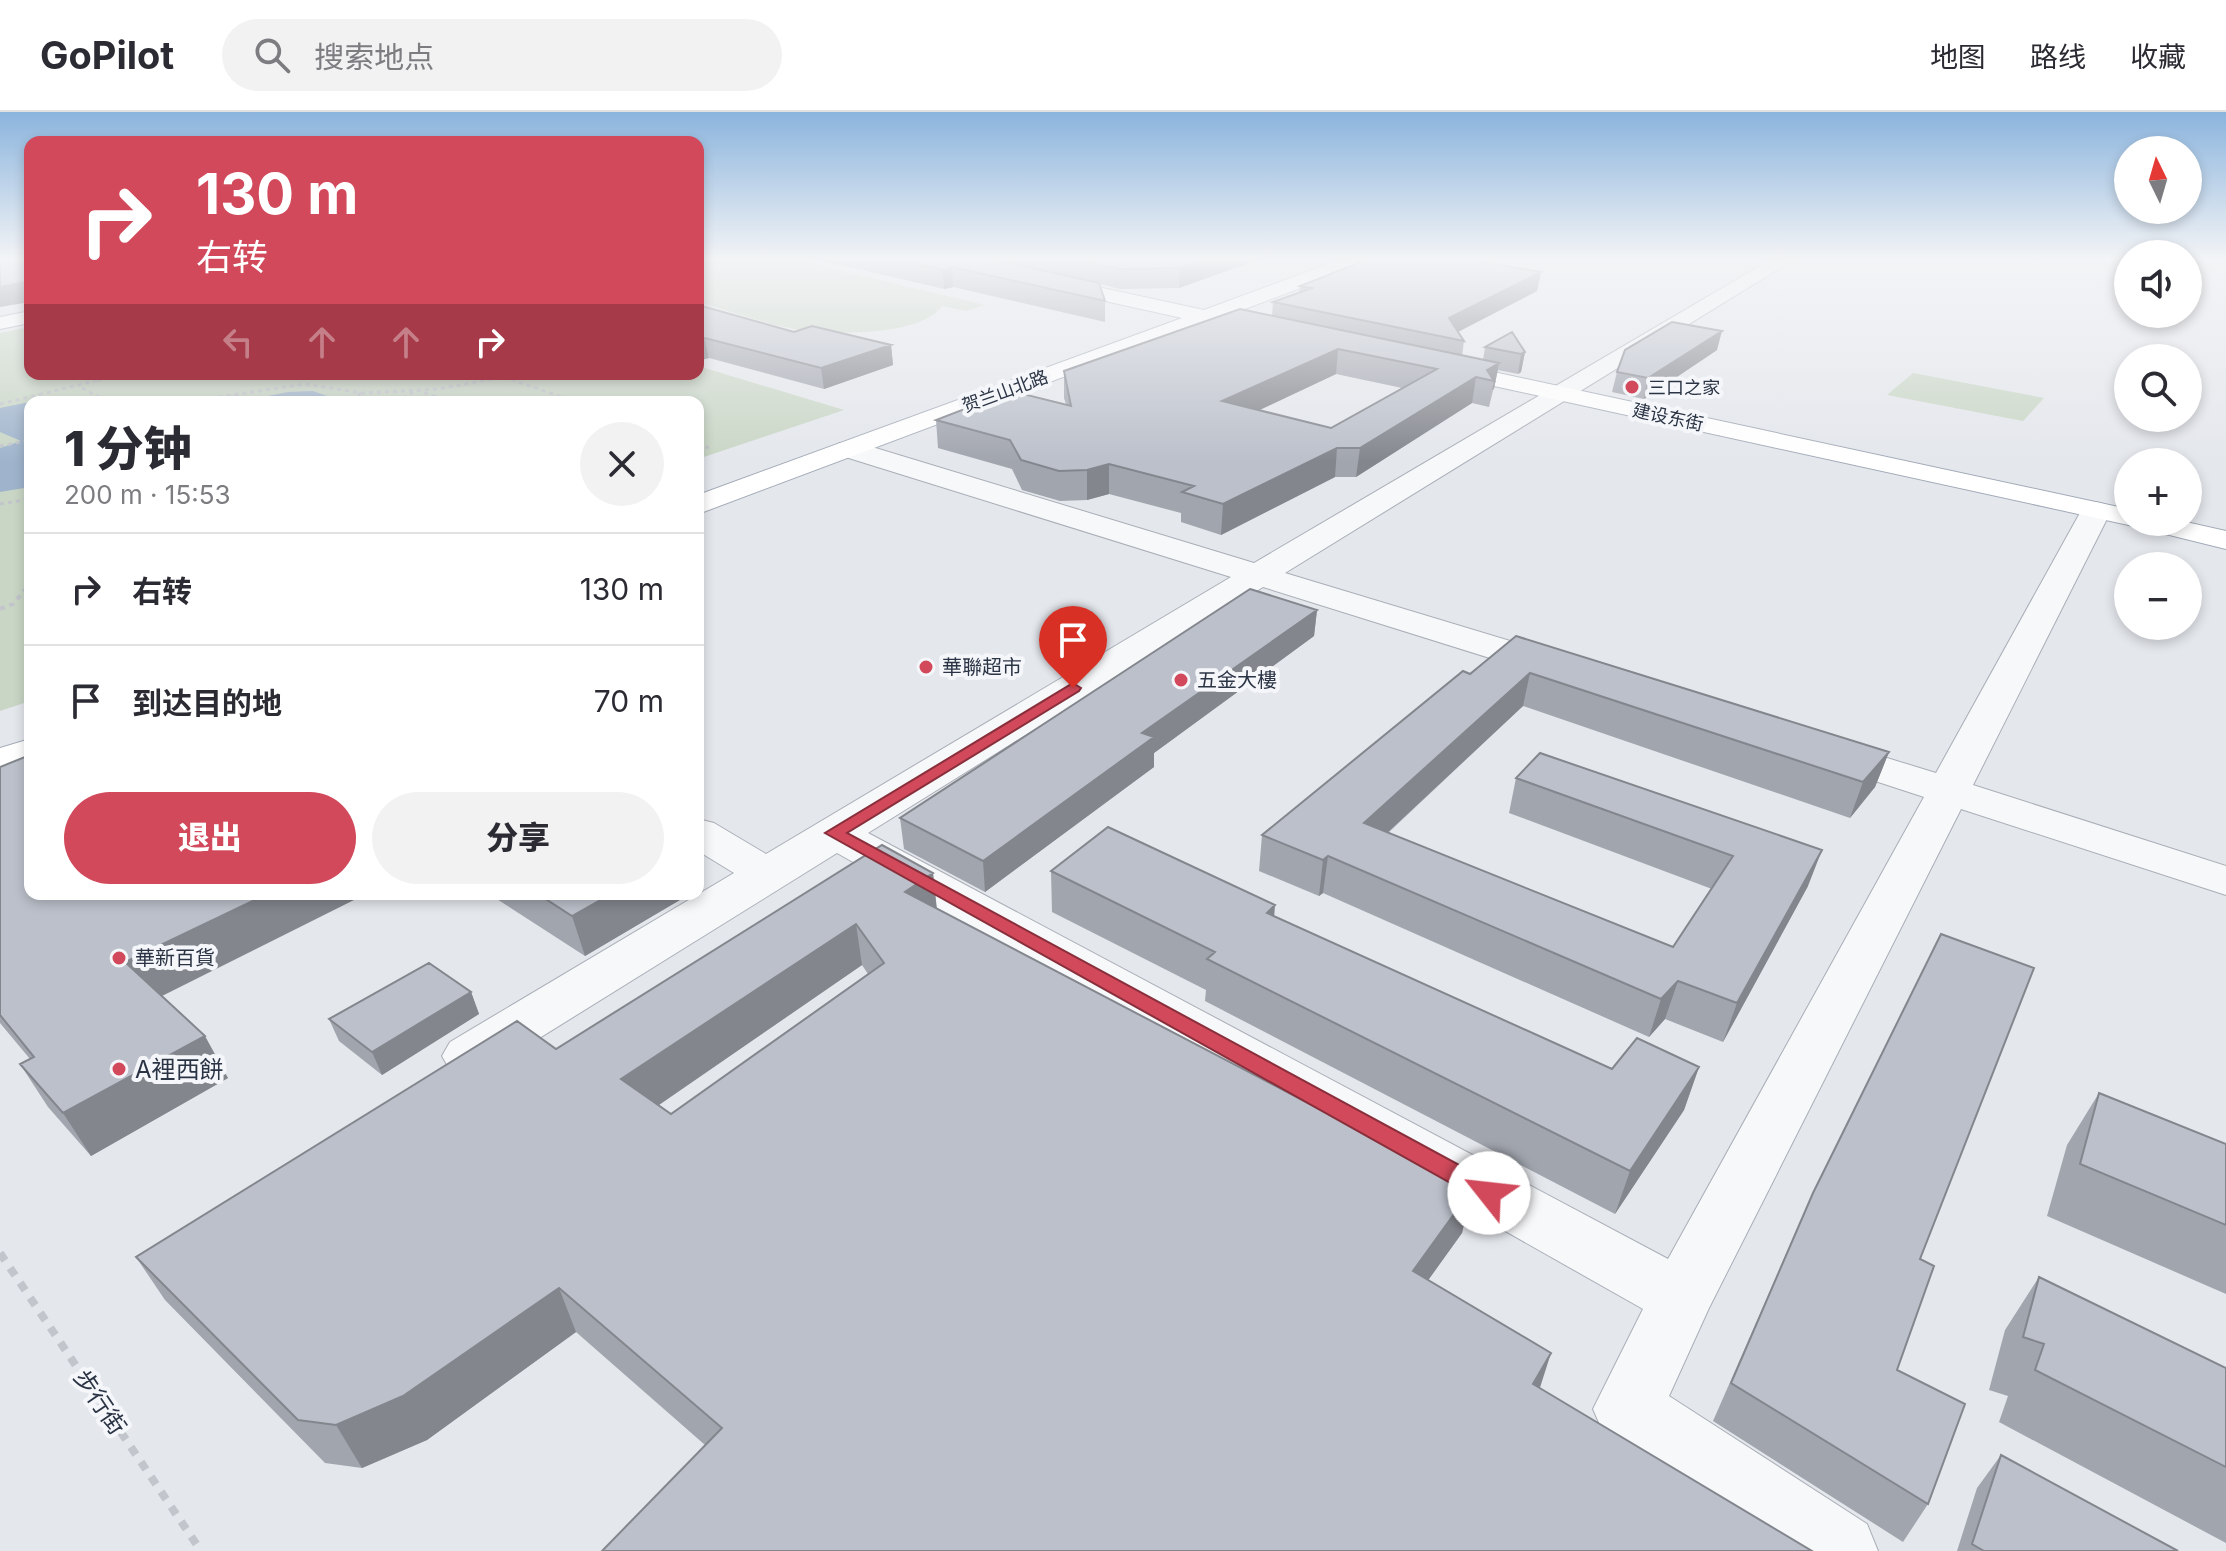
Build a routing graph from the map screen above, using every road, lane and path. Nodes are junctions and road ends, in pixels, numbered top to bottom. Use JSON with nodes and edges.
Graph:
{"nodes":[{"id":1,"x":1180,"y":327,"type":"edge"},
{"id":2,"x":1254,"y":327,"type":"edge"},
{"id":3,"x":1669,"y":327,"type":"edge"},
{"id":4,"x":1299,"y":337,"type":"edge"},
{"id":5,"x":1420,"y":363,"type":"edge"},
{"id":6,"x":99,"y":380,"type":"joint"},
{"id":7,"x":484,"y":380,"type":"edge"},
{"id":8,"x":513,"y":380,"type":"edge"},
{"id":9,"x":417,"y":390,"type":"junction"},
{"id":10,"x":361,"y":393,"type":"junction"},
{"id":11,"x":1557,"y":393,"type":"junction"},
{"id":12,"x":33,"y":396,"type":"edge"},
{"id":13,"x":97,"y":396,"type":"edge"},
{"id":14,"x":226,"y":396,"type":"edge"},
{"id":15,"x":356,"y":396,"type":"edge"},
{"id":16,"x":406,"y":396,"type":"edge"},
{"id":17,"x":433,"y":396,"type":"edge"},
{"id":18,"x":559,"y":396,"type":"edge"},
{"id":19,"x":24,"y":398,"type":"edge"},
{"id":20,"x":0,"y":404,"type":"edge"},
{"id":21,"x":24,"y":441,"type":"edge"},
{"id":22,"x":1,"y":446,"type":"edge"},
{"id":23,"x":704,"y":446,"type":"edge"},
{"id":24,"x":709,"y":448,"type":"dead end"},
{"id":25,"x":849,"y":449,"type":"junction"},
{"id":26,"x":24,"y":500,"type":"edge"},
{"id":27,"x":704,"y":503,"type":"edge"},
{"id":28,"x":0,"y":504,"type":"edge"},
{"id":29,"x":2112,"y":515,"type":"edge"},
{"id":30,"x":2202,"y":535,"type":"edge"},
{"id":31,"x":2226,"y":540,"type":"edge"},
{"id":32,"x":1260,"y":574,"type":"junction"},
{"id":33,"x":24,"y":591,"type":"edge"},
{"id":34,"x":0,"y":609,"type":"edge"},
{"id":35,"x":1589,"y":677,"type":"edge"},
{"id":36,"x":1784,"y":738,"type":"edge"},
{"id":37,"x":24,"y":753,"type":"edge"},
{"id":38,"x":0,"y":762,"type":"edge"},
{"id":39,"x":1949,"y":789,"type":"junction"},
{"id":40,"x":834,"y":833,"type":"junction"},
{"id":41,"x":704,"y":836,"type":"edge"},
{"id":42,"x":768,"y":874,"type":"junction"},
{"id":43,"x":2226,"y":881,"type":"edge"},
{"id":44,"x":440,"y":1073,"type":"edge"},
{"id":45,"x":0,"y":1253,"type":"edge"},
{"id":46,"x":1681,"y":1298,"type":"junction"},
{"id":47,"x":201,"y":1551,"type":"edge"},
{"id":48,"x":1840,"y":1551,"type":"edge"}],
"edges":[{"from":1,"to":25,"type":"main road","name":"贺兰山北路"},
{"from":2,"to":4,"type":"main road"},
{"from":3,"to":11,"type":"street"},
{"from":5,"to":11,"type":"main road","name":"建设东街"},
{"from":6,"to":12,"type":"path"},
{"from":6,"to":13,"type":"path"},
{"from":7,"to":9,"type":"path"},
{"from":8,"to":18,"type":"path"},
{"from":9,"to":10,"type":"path"},
{"from":9,"to":16,"type":"path"},
{"from":9,"to":17,"type":"path"},
{"from":10,"to":14,"type":"path"},
{"from":10,"to":15,"type":"path"},
{"from":11,"to":29,"type":"main road","name":"建设东街"},
{"from":11,"to":32,"type":"street"},
{"from":19,"to":20,"type":"path"},
{"from":21,"to":22,"type":"path"},
{"from":23,"to":24,"type":"path"},
{"from":25,"to":27,"type":"main road","name":"贺兰山北路"},
{"from":25,"to":32,"type":"street"},
{"from":26,"to":28,"type":"path"},
{"from":29,"to":39,"type":"street"},
{"from":30,"to":31,"type":"main road"},
{"from":32,"to":35,"type":"street"},
{"from":32,"to":40,"type":"street"},
{"from":33,"to":34,"type":"path"},
{"from":36,"to":39,"type":"street"},
{"from":37,"to":38,"type":"main road"},
{"from":39,"to":43,"type":"street"},
{"from":39,"to":46,"type":"street"},
{"from":40,"to":42,"type":"street"},
{"from":40,"to":46,"type":"street"},
{"from":41,"to":42,"type":"street"},
{"from":42,"to":44,"type":"street"},
{"from":45,"to":47,"type":"path","name":"步行街"},
{"from":46,"to":48,"type":"street"}]}
